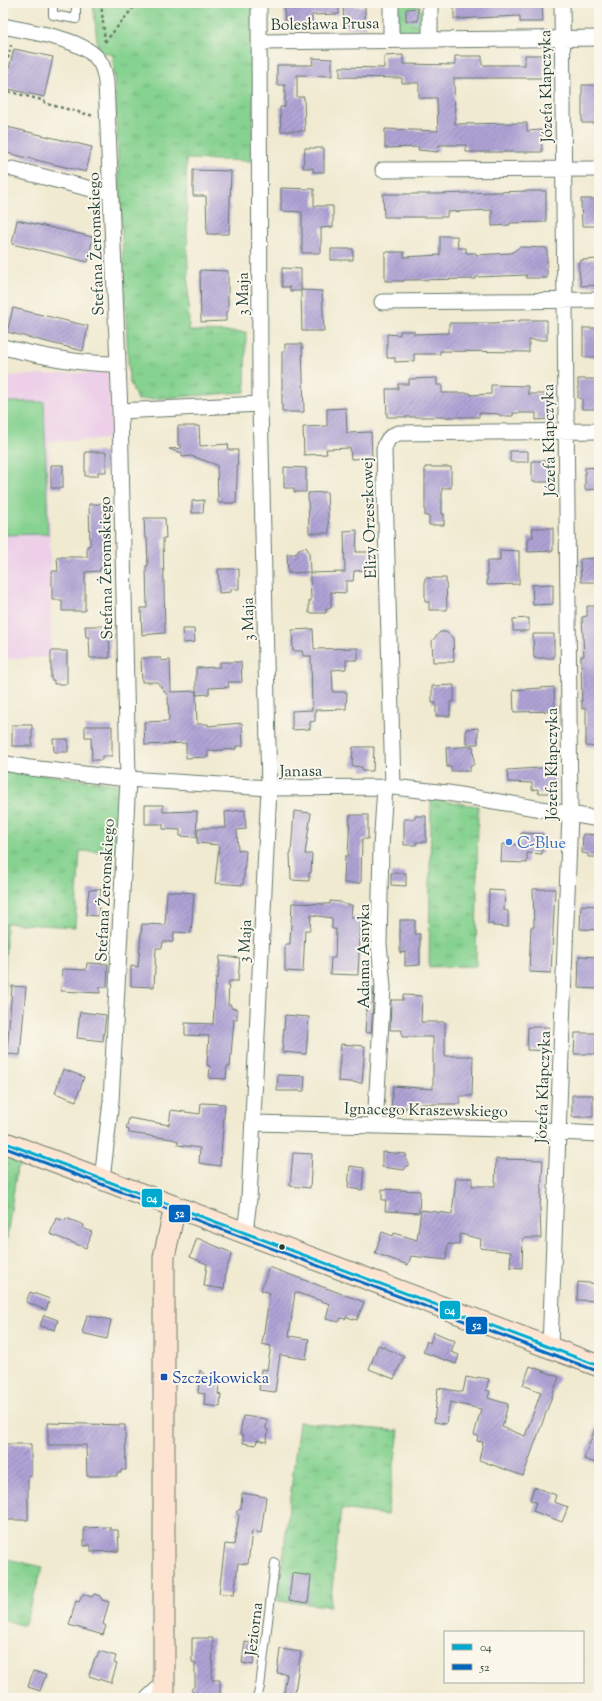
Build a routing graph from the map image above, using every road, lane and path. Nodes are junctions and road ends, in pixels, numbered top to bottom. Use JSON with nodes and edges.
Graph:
{"nodes":[{"id":1,"x":53,"y":3,"type":"edge"},
{"id":2,"x":76,"y":3,"type":"edge"},
{"id":3,"x":101,"y":3,"type":"edge"},
{"id":4,"x":137,"y":3,"type":"edge"},
{"id":5,"x":259,"y":3,"type":"edge"},
{"id":6,"x":391,"y":3,"type":"edge"},
{"id":7,"x":430,"y":3,"type":"edge"},
{"id":8,"x":562,"y":3,"type":"edge"},
{"id":9,"x":3,"y":26,"type":"edge"},
{"id":10,"x":562,"y":38,"type":"junction"},
{"id":11,"x":599,"y":38,"type":"edge"},
{"id":12,"x":391,"y":40,"type":"junction"},
{"id":13,"x":430,"y":40,"type":"junction"},
{"id":14,"x":259,"y":42,"type":"junction"},
{"id":15,"x":4,"y":44,"type":"dead end"},
{"id":16,"x":11,"y":45,"type":"dead end"},
{"id":17,"x":3,"y":50,"type":"edge"},
{"id":18,"x":3,"y":82,"type":"edge"},
{"id":19,"x":3,"y":90,"type":"edge"},
{"id":20,"x":100,"y":117,"type":"dead end"},
{"id":21,"x":13,"y":169,"type":"dead end"},
{"id":22,"x":564,"y":169,"type":"junction"},
{"id":23,"x":599,"y":169,"type":"edge"},
{"id":24,"x":383,"y":170,"type":"dead end"},
{"id":25,"x":111,"y":191,"type":"junction"},
{"id":26,"x":599,"y":300,"type":"edge"},
{"id":27,"x":565,"y":301,"type":"junction"},
{"id":28,"x":382,"y":302,"type":"dead end"},
{"id":29,"x":3,"y":347,"type":"edge"},
{"id":30,"x":118,"y":364,"type":"junction"},
{"id":31,"x":260,"y":404,"type":"junction"},
{"id":32,"x":120,"y":410,"type":"junction"},
{"id":33,"x":566,"y":431,"type":"junction"},
{"id":34,"x":599,"y":431,"type":"edge"},
{"id":35,"x":3,"y":763,"type":"edge"},
{"id":36,"x":128,"y":779,"type":"junction"},
{"id":37,"x":389,"y":787,"type":"junction"},
{"id":38,"x":269,"y":788,"type":"junction"},
{"id":39,"x":570,"y":814,"type":"junction"},
{"id":40,"x":599,"y":819,"type":"edge"},
{"id":41,"x":253,"y":1123,"type":"junction"},
{"id":42,"x":375,"y":1126,"type":"junction"},
{"id":43,"x":559,"y":1132,"type":"junction"},
{"id":44,"x":599,"y":1134,"type":"edge"},
{"id":45,"x":3,"y":1142,"type":"edge"},
{"id":46,"x":102,"y":1180,"type":"junction"},
{"id":47,"x":175,"y":1207,"type":"junction"},
{"id":48,"x":245,"y":1233,"type":"junction"},
{"id":49,"x":550,"y":1347,"type":"junction"},
{"id":50,"x":599,"y":1366,"type":"edge"},
{"id":51,"x":275,"y":1563,"type":"dead end"},
{"id":52,"x":164,"y":1691,"type":"edge"},
{"id":53,"x":148,"y":1698,"type":"edge"},
{"id":54,"x":257,"y":1698,"type":"edge"}],
"edges":[{"from":1,"to":2,"type":"lane"},
{"from":3,"to":4,"type":"path"},
{"from":5,"to":14,"type":"street","name":"3 Maja"},
{"from":6,"to":12,"type":"street","name":"Bolesława Prusa"},
{"from":7,"to":13,"type":"street"},
{"from":8,"to":10,"type":"street","name":"Józefa Kłapczyka"},
{"from":9,"to":25,"type":"street","name":"Stefana Żeromskiego"},
{"from":10,"to":11,"type":"street","name":"Bolesława Prusa"},
{"from":10,"to":13,"type":"street","name":"Bolesława Prusa"},
{"from":10,"to":22,"type":"street","name":"Józefa Kłapczyka"},
{"from":12,"to":13,"type":"street","name":"Bolesława Prusa"},
{"from":12,"to":14,"type":"street","name":"Bolesława Prusa"},
{"from":14,"to":31,"type":"street","name":"3 Maja"},
{"from":15,"to":17,"type":"path"},
{"from":16,"to":18,"type":"path"},
{"from":19,"to":20,"type":"path"},
{"from":21,"to":25,"type":"street"},
{"from":22,"to":23,"type":"street"},
{"from":22,"to":24,"type":"street"},
{"from":22,"to":27,"type":"street","name":"Józefa Kłapczyka"},
{"from":25,"to":30,"type":"street","name":"Stefana Żeromskiego"},
{"from":26,"to":27,"type":"street"},
{"from":27,"to":28,"type":"street"},
{"from":27,"to":33,"type":"street","name":"Józefa Kłapczyka"},
{"from":29,"to":30,"type":"street"},
{"from":30,"to":32,"type":"street","name":"Stefana Żeromskiego"},
{"from":31,"to":32,"type":"street"},
{"from":31,"to":38,"type":"street","name":"3 Maja"},
{"from":32,"to":36,"type":"street","name":"Stefana Żeromskiego"},
{"from":33,"to":34,"type":"street","name":"Elizy Orzeszkowej"},
{"from":33,"to":37,"type":"street","name":"Elizy Orzeszkowej"},
{"from":33,"to":39,"type":"street","name":"Józefa Kłapczyka"},
{"from":35,"to":36,"type":"street","name":"Janasa"},
{"from":36,"to":38,"type":"street","name":"Janasa"},
{"from":36,"to":46,"type":"street","name":"Stefana Żeromskiego"},
{"from":37,"to":38,"type":"street","name":"Janasa"},
{"from":37,"to":39,"type":"street","name":"Janasa"},
{"from":37,"to":42,"type":"street","name":"Adama Asnyka"},
{"from":38,"to":41,"type":"street","name":"3 Maja"},
{"from":39,"to":40,"type":"street","name":"Janasa"},
{"from":39,"to":43,"type":"street","name":"Józefa Kłapczyka"},
{"from":41,"to":42,"type":"street","name":"Ignacego Kraszewskiego"},
{"from":41,"to":48,"type":"street","name":"3 Maja"},
{"from":42,"to":43,"type":"street","name":"Ignacego Kraszewskiego"},
{"from":43,"to":44,"type":"street","name":"Ignacego Kraszewskiego"},
{"from":43,"to":49,"type":"street","name":"Józefa Kłapczyka"},
{"from":45,"to":46,"type":"street"},
{"from":46,"to":47,"type":"street"},
{"from":47,"to":48,"type":"street"},
{"from":47,"to":52,"type":"street"},
{"from":48,"to":49,"type":"street"},
{"from":49,"to":50,"type":"street"},
{"from":51,"to":54,"type":"lane","name":"Jeziorna"},
{"from":52,"to":53,"type":"street"}]}
